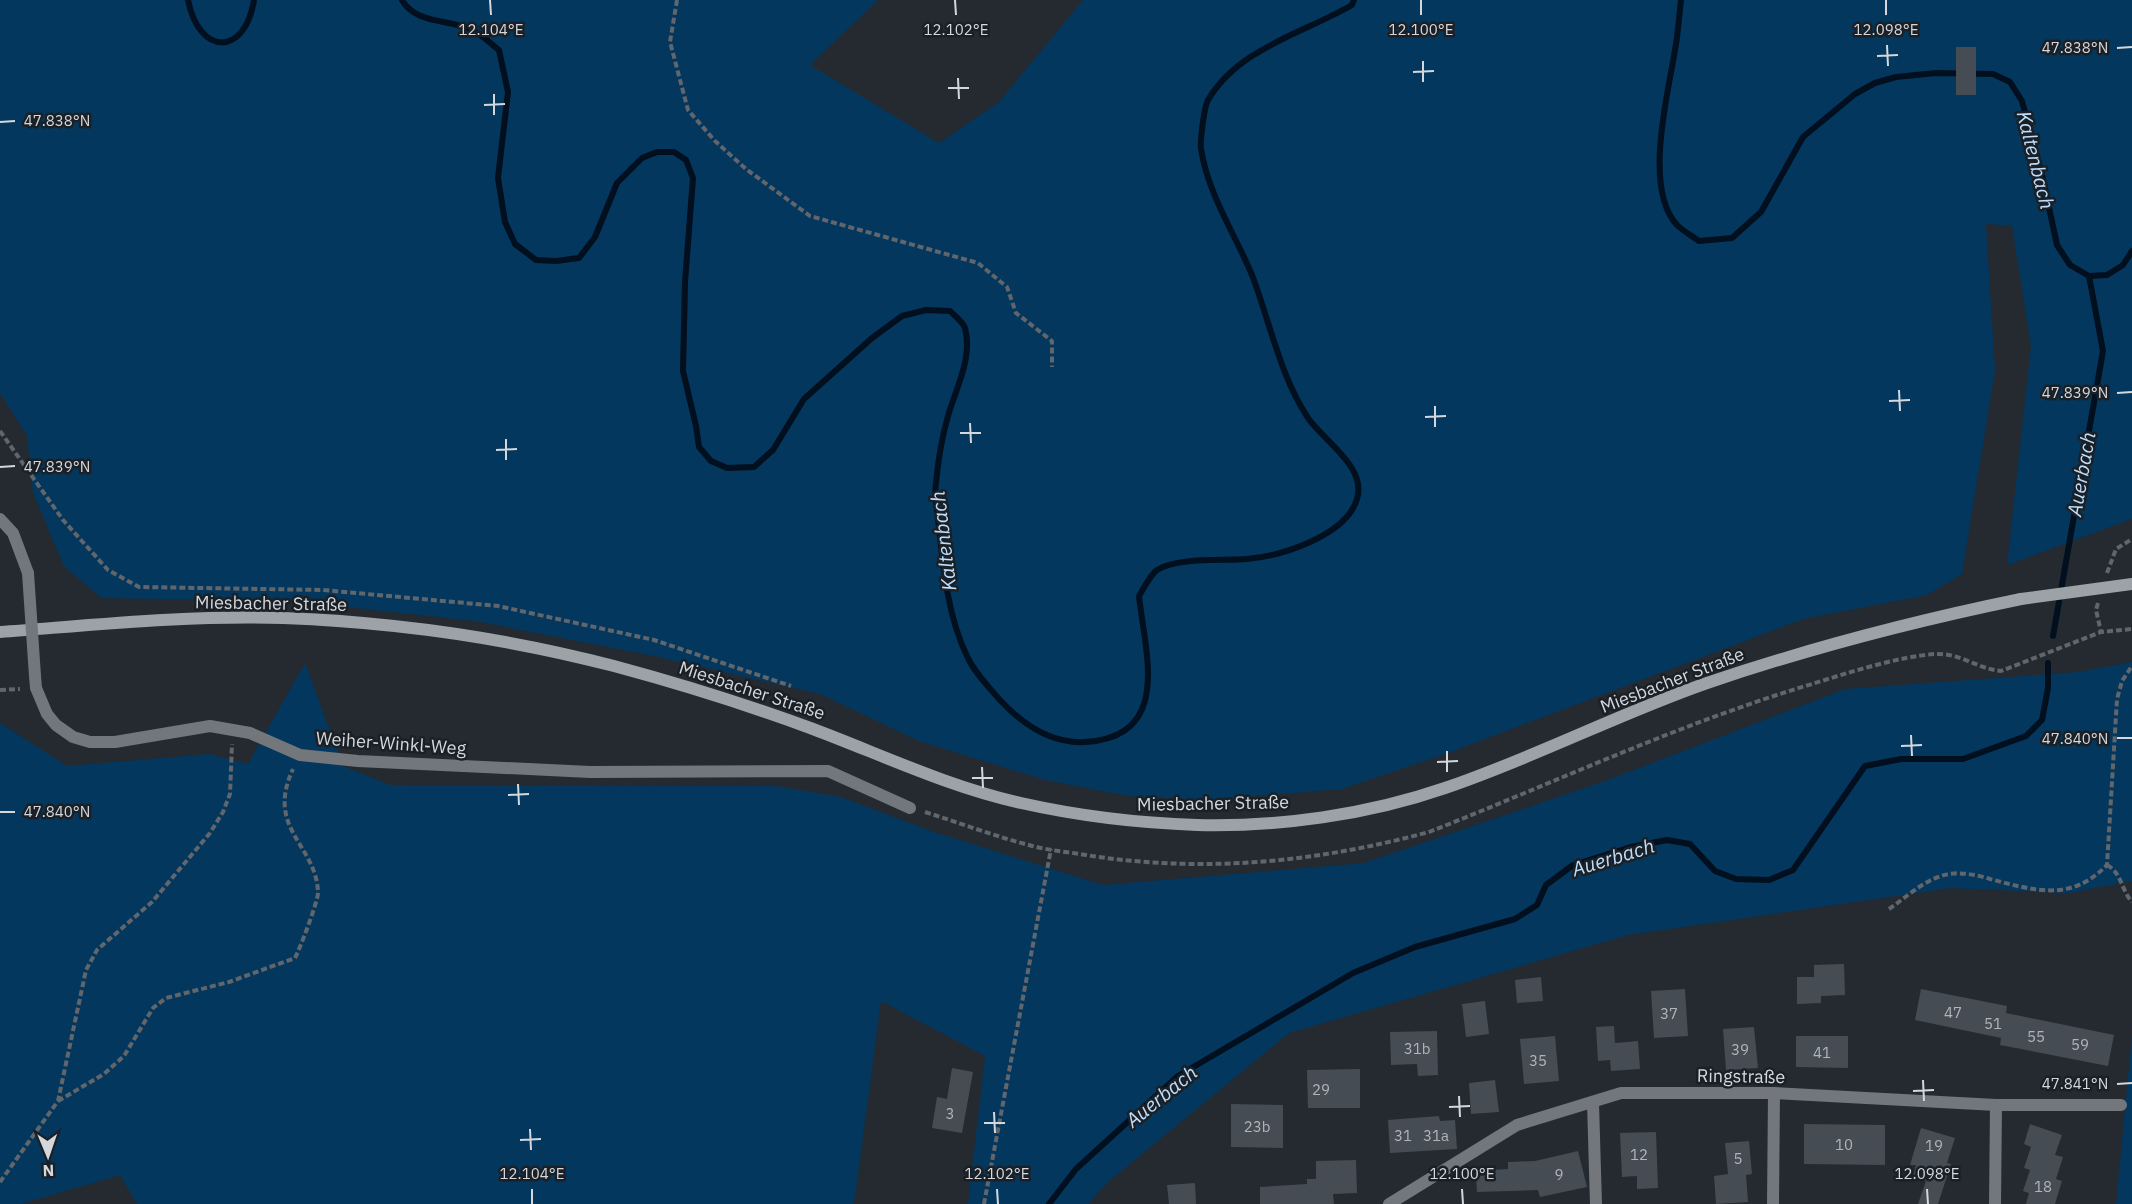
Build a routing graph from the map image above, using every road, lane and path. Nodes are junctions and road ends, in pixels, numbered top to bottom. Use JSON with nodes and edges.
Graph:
{"nodes":[{"id":1,"x":677,"y":0,"type":"edge"},
{"id":2,"x":1052,"y":367,"type":"dead end"},
{"id":3,"x":0,"y":431,"type":"edge"},
{"id":4,"x":0,"y":519,"type":"edge"},
{"id":5,"x":2132,"y":539,"type":"edge"},
{"id":6,"x":2109,"y":568,"type":"dead end"},
{"id":7,"x":2132,"y":584,"type":"edge"},
{"id":8,"x":2096,"y":610,"type":"dead end"},
{"id":9,"x":2132,"y":629,"type":"edge"},
{"id":10,"x":0,"y":632,"type":"edge"},
{"id":11,"x":2101,"y":632,"type":"junction"},
{"id":12,"x":2021,"y":665,"type":"dead end"},
{"id":13,"x":2132,"y":666,"type":"edge"},
{"id":14,"x":791,"y":686,"type":"dead end"},
{"id":15,"x":232,"y":729,"type":"junction"},
{"id":16,"x":300,"y":755,"type":"junction"},
{"id":17,"x":910,"y":808,"type":"dead end"},
{"id":18,"x":1051,"y":849,"type":"dead end"},
{"id":19,"x":2107,"y":866,"type":"junction"},
{"id":20,"x":2132,"y":902,"type":"edge"},
{"id":21,"x":1889,"y":909,"type":"dead end"},
{"id":22,"x":1774,"y":1093,"type":"junction"},
{"id":23,"x":58,"y":1101,"type":"junction"},
{"id":24,"x":1593,"y":1103,"type":"junction"},
{"id":25,"x":1996,"y":1105,"type":"junction"},
{"id":26,"x":2121,"y":1105,"type":"dead end"},
{"id":27,"x":0,"y":1182,"type":"edge"},
{"id":28,"x":984,"y":1204,"type":"edge"},
{"id":29,"x":1389,"y":1204,"type":"edge"},
{"id":30,"x":1596,"y":1204,"type":"edge"},
{"id":31,"x":1773,"y":1204,"type":"edge"},
{"id":32,"x":1995,"y":1204,"type":"edge"}],
"edges":[{"from":1,"to":2,"type":"path"},
{"from":3,"to":14,"type":"path"},
{"from":4,"to":15,"type":"street","name":"Weiher-Winkl-Weg","bridge":true},
{"from":5,"to":6,"type":"path"},
{"from":7,"to":10,"type":"main road","name":"Miesbacher Straße","bridge":true},
{"from":8,"to":11,"type":"path"},
{"from":9,"to":11,"type":"path"},
{"from":11,"to":12,"type":"path"},
{"from":13,"to":19,"type":"path"},
{"from":15,"to":16,"type":"street","name":"Weiher-Winkl-Weg"},
{"from":15,"to":23,"type":"path"},
{"from":16,"to":17,"type":"street","name":"Weiher-Winkl-Weg"},
{"from":16,"to":23,"type":"path"},
{"from":18,"to":28,"type":"path"},
{"from":19,"to":20,"type":"path"},
{"from":19,"to":21,"type":"path"},
{"from":22,"to":24,"type":"street","name":"Ringstraße"},
{"from":22,"to":25,"type":"street","name":"Ringstraße"},
{"from":22,"to":31,"type":"street"},
{"from":23,"to":27,"type":"path"},
{"from":24,"to":29,"type":"street","name":"Ringstraße"},
{"from":24,"to":30,"type":"street"},
{"from":25,"to":26,"type":"street","name":"Ringstraße"},
{"from":25,"to":32,"type":"street"}]}
